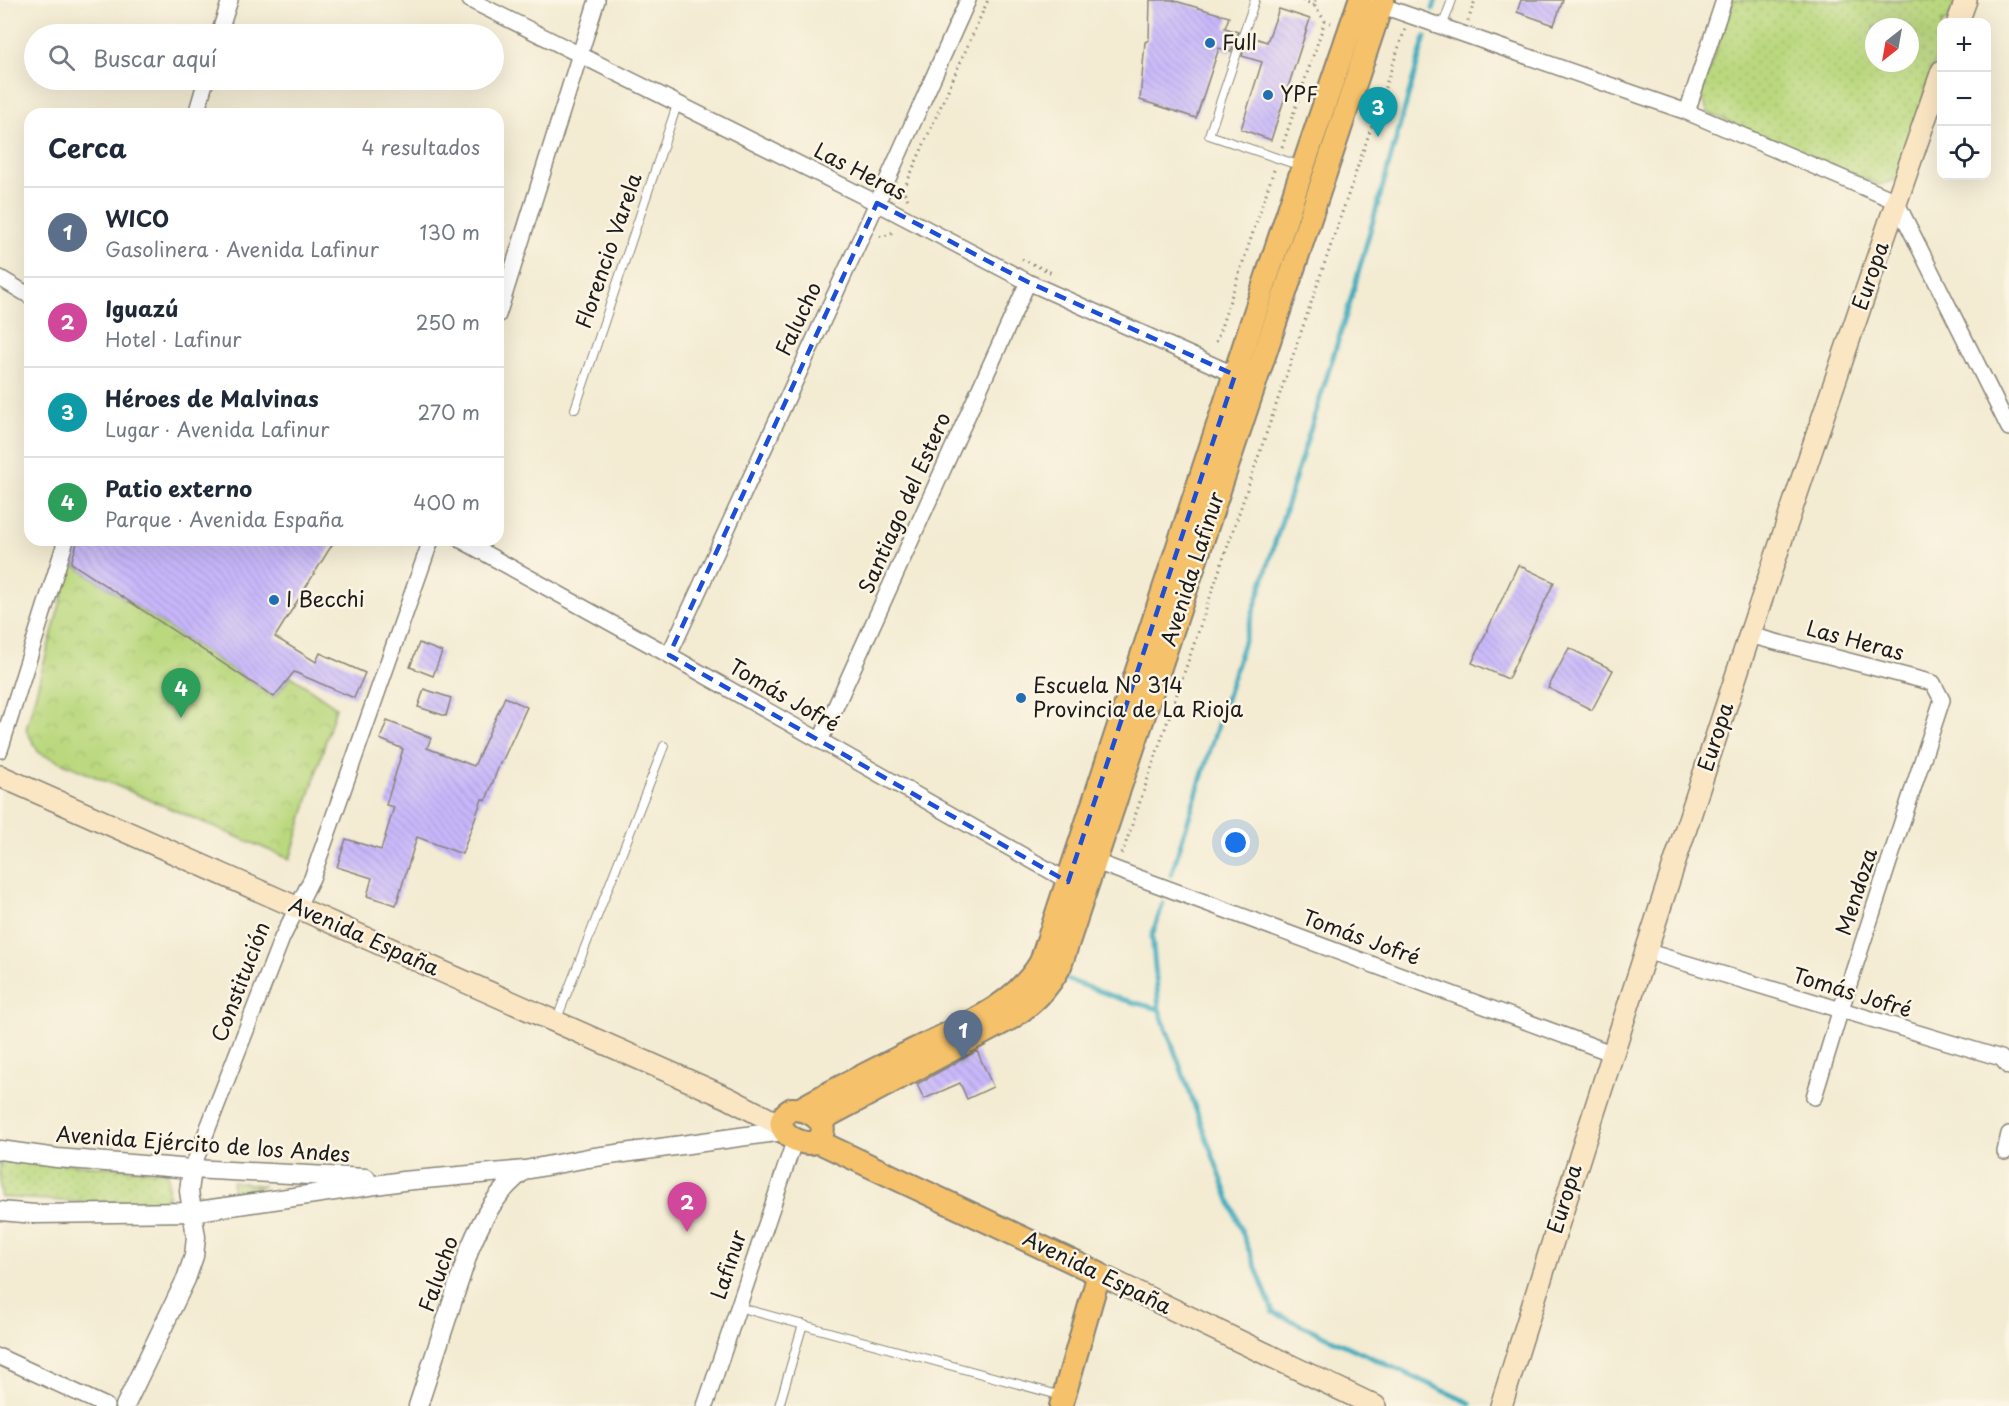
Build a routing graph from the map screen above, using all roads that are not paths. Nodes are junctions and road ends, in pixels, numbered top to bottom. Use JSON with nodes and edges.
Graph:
{"nodes":[{"id":1,"x":230,"y":0,"type":"edge"},
{"id":2,"x":470,"y":0,"type":"edge"},
{"id":3,"x":597,"y":0,"type":"edge"},
{"id":4,"x":968,"y":0,"type":"edge"},
{"id":5,"x":1255,"y":0,"type":"edge"},
{"id":6,"x":1452,"y":0,"type":"edge"},
{"id":7,"x":1724,"y":0,"type":"edge"},
{"id":8,"x":1966,"y":0,"type":"edge"},
{"id":9,"x":1372,"y":1,"type":"edge"},
{"id":10,"x":1959,"y":18,"type":"edge"},
{"id":11,"x":1444,"y":22,"type":"junction"},
{"id":12,"x":222,"y":24,"type":"edge"},
{"id":13,"x":580,"y":55,"type":"junction"},
{"id":14,"x":1941,"y":72,"type":"edge"},
{"id":15,"x":203,"y":90,"type":"edge"},
{"id":16,"x":677,"y":105,"type":"junction"},
{"id":17,"x":198,"y":108,"type":"edge"},
{"id":18,"x":1687,"y":112,"type":"junction"},
{"id":19,"x":1303,"y":167,"type":"junction"},
{"id":20,"x":1896,"y":201,"type":"junction"},
{"id":21,"x":877,"y":203,"type":"junction"},
{"id":22,"x":0,"y":278,"type":"edge"},
{"id":23,"x":1028,"y":282,"type":"junction"},
{"id":24,"x":24,"y":292,"type":"edge"},
{"id":25,"x":504,"y":296,"type":"edge"},
{"id":26,"x":1234,"y":375,"type":"junction"},
{"id":27,"x":575,"y":409,"type":"dead end"},
{"id":28,"x":2009,"y":428,"type":"edge"},
{"id":29,"x":64,"y":546,"type":"edge"},
{"id":30,"x":429,"y":546,"type":"edge"},
{"id":31,"x":472,"y":546,"type":"edge"},
{"id":32,"x":1749,"y":635,"type":"junction"},
{"id":33,"x":669,"y":655,"type":"junction"},
{"id":34,"x":1942,"y":700,"type":"joint"},
{"id":35,"x":820,"y":741,"type":"junction"},
{"id":36,"x":664,"y":746,"type":"dead end"},
{"id":37,"x":0,"y":750,"type":"edge"},
{"id":38,"x":0,"y":776,"type":"edge"},
{"id":39,"x":1106,"y":866,"type":"junction"},
{"id":40,"x":1077,"y":886,"type":"junction"},
{"id":41,"x":297,"y":907,"type":"junction"},
{"id":42,"x":1645,"y":951,"type":"junction"},
{"id":43,"x":1840,"y":1012,"type":"junction"},
{"id":44,"x":555,"y":1023,"type":"junction"},
{"id":45,"x":1611,"y":1053,"type":"junction"},
{"id":46,"x":2009,"y":1068,"type":"edge"},
{"id":47,"x":1814,"y":1097,"type":"dead end"},
{"id":48,"x":789,"y":1124,"type":"junction"},
{"id":49,"x":819,"y":1130,"type":"junction"},
{"id":50,"x":2009,"y":1134,"type":"edge"},
{"id":51,"x":0,"y":1150,"type":"edge"},
{"id":52,"x":2005,"y":1152,"type":"dead end"},
{"id":53,"x":192,"y":1169,"type":"junction"},
{"id":54,"x":525,"y":1170,"type":"junction"},
{"id":55,"x":403,"y":1181,"type":"junction"},
{"id":56,"x":0,"y":1210,"type":"edge"},
{"id":57,"x":191,"y":1212,"type":"junction"},
{"id":58,"x":1099,"y":1274,"type":"junction"},
{"id":59,"x":737,"y":1306,"type":"junction"},
{"id":60,"x":803,"y":1324,"type":"junction"},
{"id":61,"x":0,"y":1358,"type":"edge"},
{"id":62,"x":1062,"y":1401,"type":"edge"},
{"id":63,"x":106,"y":1406,"type":"edge"},
{"id":64,"x":125,"y":1406,"type":"edge"},
{"id":65,"x":418,"y":1406,"type":"edge"},
{"id":66,"x":705,"y":1406,"type":"edge"},
{"id":67,"x":779,"y":1406,"type":"edge"},
{"id":68,"x":1375,"y":1406,"type":"edge"},
{"id":69,"x":1501,"y":1406,"type":"edge"}],
"edges":[{"from":1,"to":12,"type":"street"},
{"from":2,"to":13,"type":"street","name":"Las Heras"},
{"from":3,"to":13,"type":"street"},
{"from":4,"to":21,"type":"street","name":"Falucho"},
{"from":5,"to":19,"type":"lane"},
{"from":6,"to":11,"type":"lane"},
{"from":7,"to":18,"type":"street"},
{"from":8,"to":10,"type":"main road"},
{"from":9,"to":11,"type":"street"},
{"from":9,"to":19,"type":"main road","name":"Avenida Lafinur"},
{"from":9,"to":39,"type":"main road","name":"Avenida Lafinur"},
{"from":11,"to":18,"type":"street"},
{"from":13,"to":16,"type":"street","name":"Las Heras"},
{"from":13,"to":25,"type":"street"},
{"from":14,"to":20,"type":"main road","name":"Europa"},
{"from":15,"to":17,"type":"street"},
{"from":16,"to":21,"type":"street","name":"Las Heras"},
{"from":16,"to":27,"type":"lane","name":"Florencio Varela"},
{"from":18,"to":20,"type":"street"},
{"from":19,"to":26,"type":"main road","name":"Avenida Lafinur"},
{"from":20,"to":28,"type":"street"},
{"from":20,"to":32,"type":"main road","name":"Europa"},
{"from":21,"to":23,"type":"street","name":"Las Heras"},
{"from":21,"to":33,"type":"street","name":"Falucho"},
{"from":22,"to":24,"type":"street"},
{"from":23,"to":26,"type":"street","name":"Las Heras"},
{"from":23,"to":35,"type":"street","name":"Santiago del Estero"},
{"from":26,"to":40,"type":"main road","name":"Avenida Lafinur"},
{"from":29,"to":37,"type":"street"},
{"from":30,"to":41,"type":"street","name":"Constitución"},
{"from":31,"to":33,"type":"street","name":"Tomás Jofré"},
{"from":32,"to":34,"type":"street","name":"Las Heras"},
{"from":32,"to":42,"type":"main road","name":"Europa"},
{"from":33,"to":35,"type":"street","name":"Tomás Jofré"},
{"from":34,"to":43,"type":"street","name":"Mendoza"},
{"from":35,"to":40,"type":"street","name":"Tomás Jofré"},
{"from":36,"to":44,"type":"lane"},
{"from":38,"to":41,"type":"main road","name":"Avenida España"},
{"from":39,"to":40,"type":"main road","name":"Avenida Lafinur"},
{"from":39,"to":45,"type":"street","name":"Tomás Jofré"},
{"from":40,"to":48,"type":"main road","name":"Avenida Lafinur"},
{"from":40,"to":49,"type":"main road","name":"Avenida Lafinur"},
{"from":41,"to":44,"type":"main road","name":"Avenida España"},
{"from":41,"to":53,"type":"street","name":"Constitución"},
{"from":42,"to":43,"type":"street","name":"Tomás Jofré"},
{"from":42,"to":45,"type":"main road","name":"Europa"},
{"from":43,"to":46,"type":"street","name":"Tomás Jofré"},
{"from":43,"to":47,"type":"street","name":"Mendoza"},
{"from":44,"to":48,"type":"main road","name":"Avenida España"},
{"from":45,"to":69,"type":"main road","name":"Europa"},
{"from":48,"to":49,"type":"main road","name":"Avenida España"},
{"from":48,"to":49,"type":"main road"},
{"from":48,"to":54,"type":"street","name":"Avenida Ejército de los Andes"},
{"from":48,"to":59,"type":"street","name":"Lafinur"},
{"from":49,"to":58,"type":"main road","name":"Avenida España"},
{"from":50,"to":52,"type":"street"},
{"from":51,"to":53,"type":"street","name":"Avenida Ejército de los Andes"},
{"from":53,"to":55,"type":"street","name":"Avenida Ejército de los Andes"},
{"from":53,"to":57,"type":"street","name":"Constitución"},
{"from":54,"to":55,"type":"street","name":"Avenida Ejército de los Andes"},
{"from":54,"to":65,"type":"street","name":"Falucho"},
{"from":55,"to":57,"type":"street","name":"Avenida Ejército de los Andes"},
{"from":56,"to":57,"type":"street","name":"Avenida Ejército de los Andes"},
{"from":57,"to":64,"type":"street","name":"Constitución"},
{"from":58,"to":62,"type":"main road"},
{"from":58,"to":68,"type":"main road","name":"Avenida España"},
{"from":59,"to":60,"type":"lane"},
{"from":59,"to":66,"type":"street","name":"Lafinur"},
{"from":60,"to":62,"type":"lane"},
{"from":60,"to":67,"type":"lane"},
{"from":61,"to":63,"type":"street"}]}
